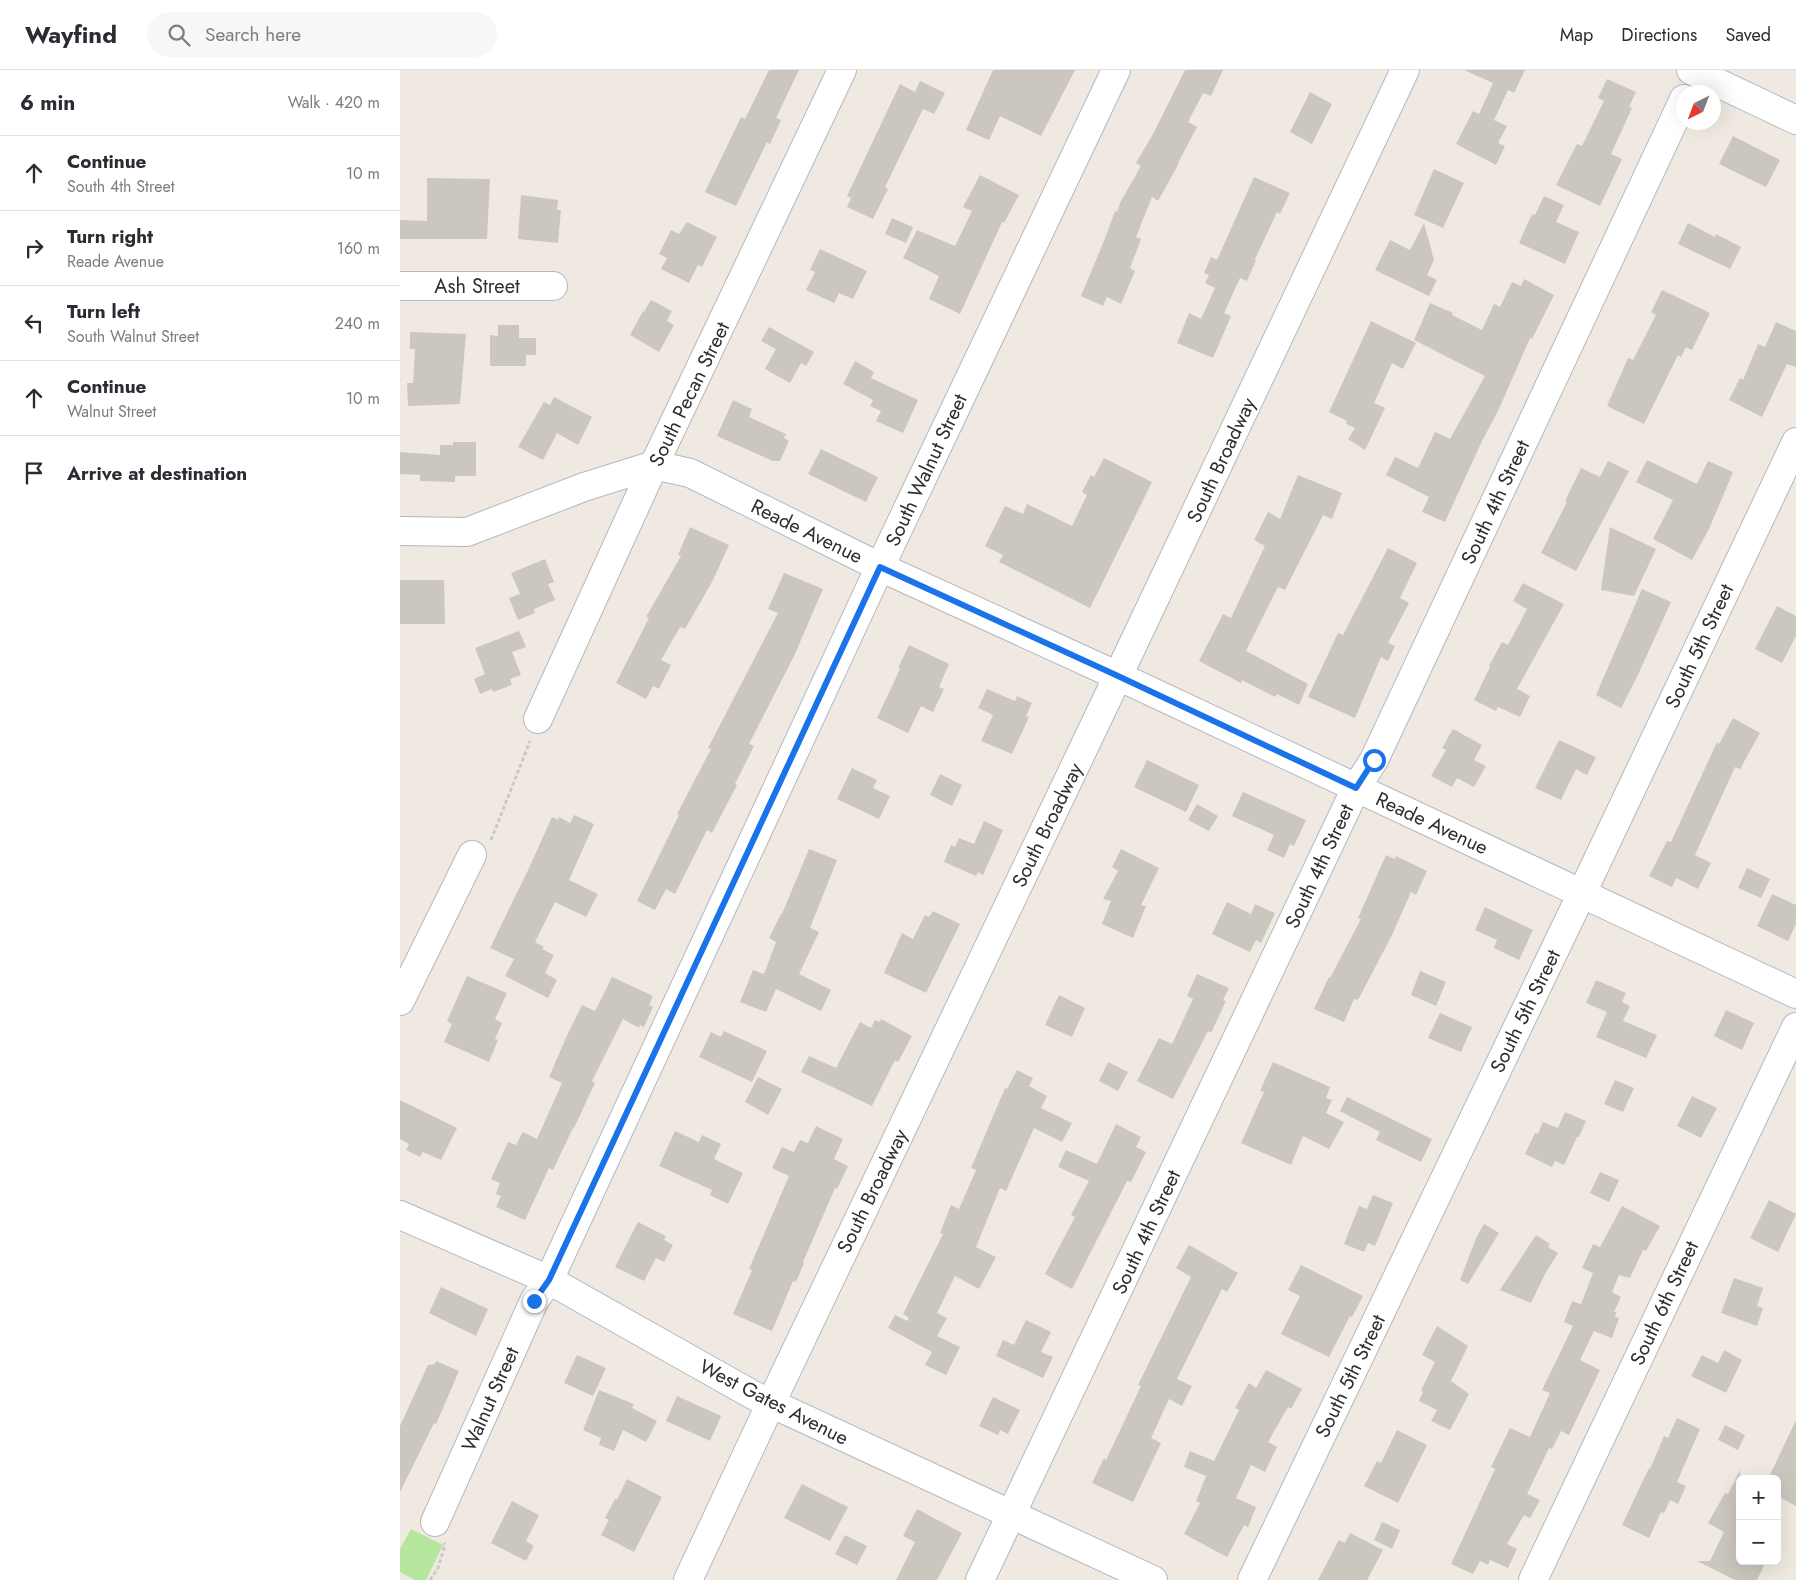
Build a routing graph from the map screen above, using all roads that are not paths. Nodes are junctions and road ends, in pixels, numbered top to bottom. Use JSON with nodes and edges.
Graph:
{"nodes":[{"id":1,"x":842,"y":70,"type":"edge"},
{"id":2,"x":1116,"y":70,"type":"edge"},
{"id":3,"x":1404,"y":70,"type":"edge"},
{"id":4,"x":1691,"y":78,"type":"edge"},
{"id":5,"x":1676,"y":116,"type":"edge"},
{"id":6,"x":1796,"y":120,"type":"edge"},
{"id":7,"x":400,"y":286,"type":"edge"},
{"id":8,"x":553,"y":286,"type":"dead end"},
{"id":9,"x":1796,"y":442,"type":"edge"},
{"id":10,"x":654,"y":465,"type":"junction"},
{"id":11,"x":400,"y":532,"type":"edge"},
{"id":12,"x":880,"y":567,"type":"junction"},
{"id":13,"x":1118,"y":676,"type":"junction"},
{"id":14,"x":538,"y":719,"type":"road end"},
{"id":15,"x":1356,"y":788,"type":"junction"},
{"id":16,"x":480,"y":850,"type":"road end"},
{"id":17,"x":1582,"y":893,"type":"junction"},
{"id":18,"x":1796,"y":994,"type":"edge"},
{"id":19,"x":400,"y":1001,"type":"edge"},
{"id":20,"x":1796,"y":1027,"type":"edge"},
{"id":21,"x":400,"y":1215,"type":"edge"},
{"id":22,"x":549,"y":1280,"type":"junction"},
{"id":23,"x":770,"y":1403,"type":"junction"},
{"id":24,"x":1012,"y":1515,"type":"junction"},
{"id":25,"x":435,"y":1522,"type":"road end"},
{"id":26,"x":688,"y":1580,"type":"edge"},
{"id":27,"x":980,"y":1580,"type":"edge"},
{"id":28,"x":1153,"y":1580,"type":"edge"},
{"id":29,"x":1252,"y":1580,"type":"edge"},
{"id":30,"x":1533,"y":1580,"type":"edge"}],
"edges":[{"from":1,"to":10,"type":"street","name":"South Pecan Street"},
{"from":2,"to":12,"type":"street","name":"South Walnut Street"},
{"from":3,"to":13,"type":"street","name":"South Broadway"},
{"from":4,"to":6,"type":"street"},
{"from":5,"to":15,"type":"street","name":"South 4th Street"},
{"from":7,"to":8,"type":"street","name":"Ash Street"},
{"from":9,"to":17,"type":"street","name":"South 5th Street"},
{"from":10,"to":11,"type":"street","name":"Reade Avenue"},
{"from":10,"to":12,"type":"street","name":"Reade Avenue"},
{"from":10,"to":14,"type":"street","name":"South Pecan Street"},
{"from":12,"to":13,"type":"street","name":"Reade Avenue"},
{"from":12,"to":22,"type":"street","name":"South Walnut Street"},
{"from":13,"to":15,"type":"street","name":"Reade Avenue"},
{"from":13,"to":23,"type":"street","name":"South Broadway"},
{"from":15,"to":17,"type":"street","name":"Reade Avenue"},
{"from":15,"to":24,"type":"street","name":"South 4th Street"},
{"from":16,"to":19,"type":"street"},
{"from":17,"to":18,"type":"street","name":"Reade Avenue"},
{"from":17,"to":29,"type":"street","name":"South 5th Street"},
{"from":20,"to":30,"type":"street","name":"South 6th Street"},
{"from":21,"to":22,"type":"street","name":"West Gates Avenue"},
{"from":22,"to":23,"type":"street","name":"West Gates Avenue"},
{"from":22,"to":25,"type":"street","name":"Walnut Street"},
{"from":23,"to":24,"type":"street","name":"West Gates Avenue"},
{"from":23,"to":26,"type":"street","name":"South Broadway"},
{"from":24,"to":27,"type":"street","name":"South 4th Street"},
{"from":24,"to":28,"type":"street","name":"West Gates Avenue"}]}
